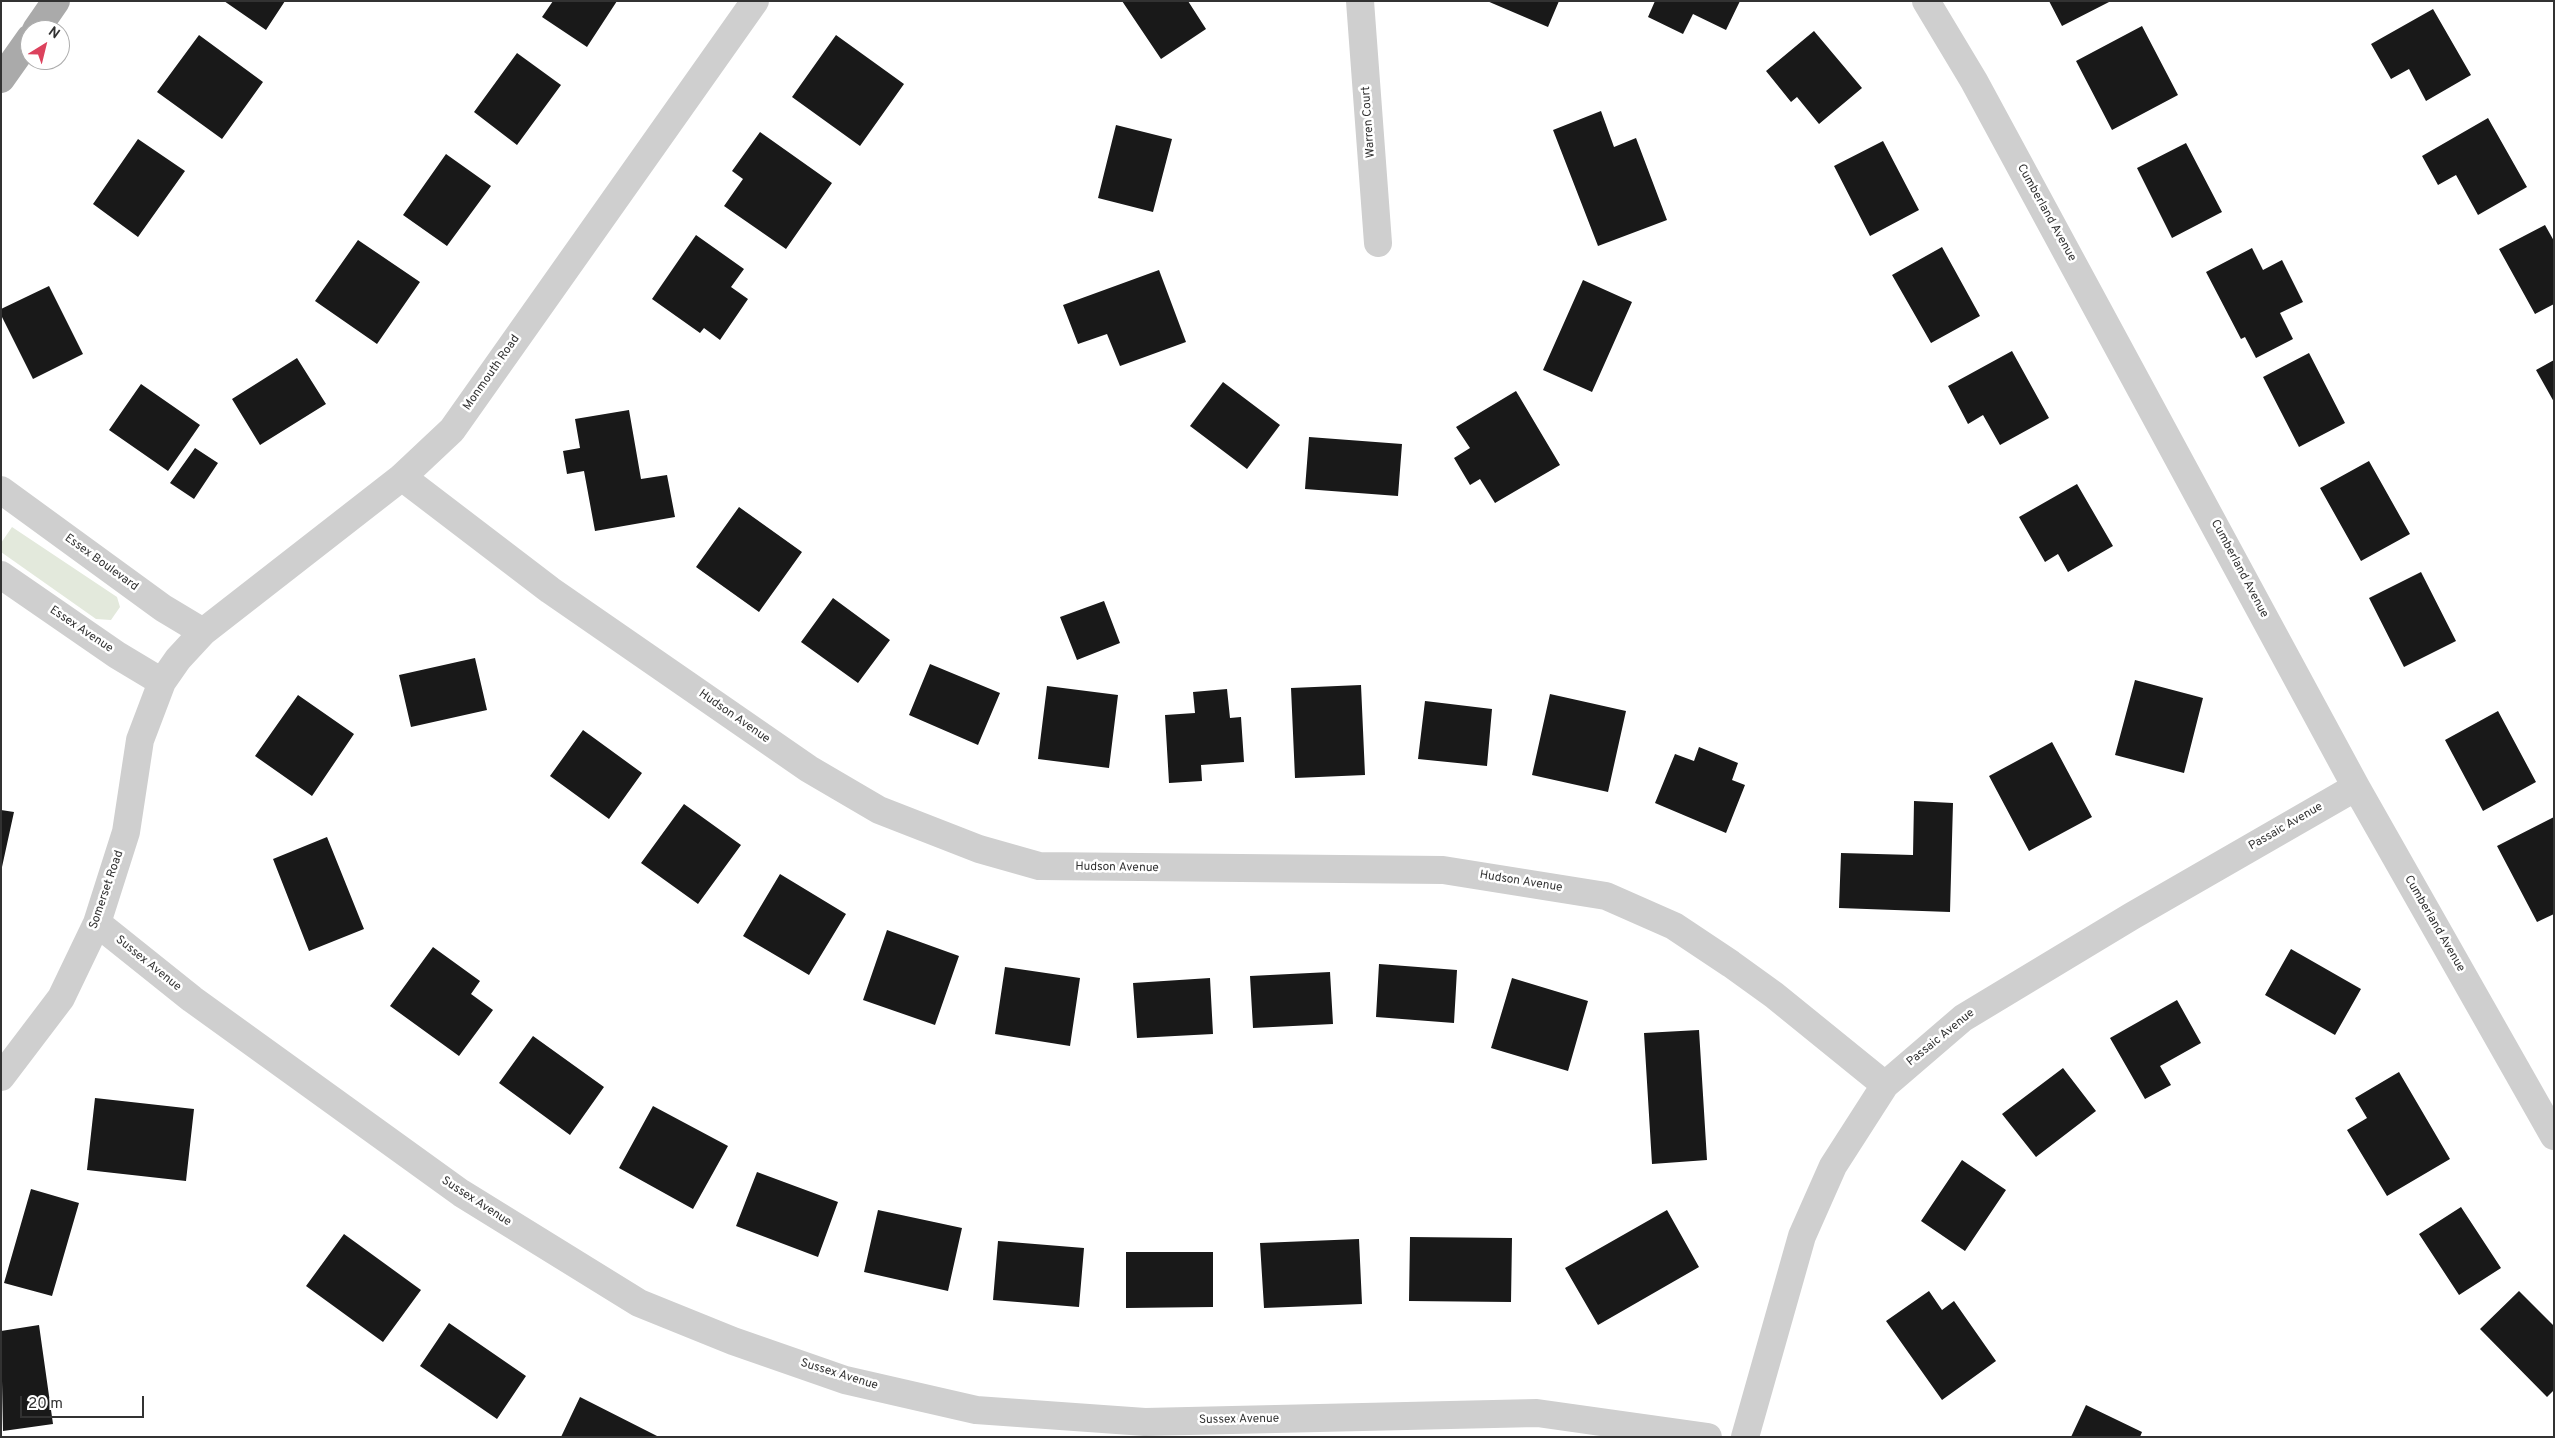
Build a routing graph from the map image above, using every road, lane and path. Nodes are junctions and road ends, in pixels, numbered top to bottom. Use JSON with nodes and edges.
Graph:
{"nodes":[{"id":1,"x":56,"y":1,"type":"edge"},
{"id":2,"x":755,"y":1,"type":"edge"},
{"id":3,"x":1360,"y":1,"type":"edge"},
{"id":4,"x":1926,"y":1,"type":"edge"},
{"id":5,"x":43,"y":20,"type":"edge"},
{"id":6,"x":20,"y":52,"type":"edge"},
{"id":7,"x":1,"y":79,"type":"edge"},
{"id":8,"x":1378,"y":243,"type":"dead end"},
{"id":9,"x":402,"y":477,"type":"junction"},
{"id":10,"x":5,"y":501,"type":"edge"},
{"id":11,"x":1,"y":575,"type":"edge"},
{"id":12,"x":203,"y":632,"type":"junction"},
{"id":13,"x":162,"y":682,"type":"junction"},
{"id":14,"x":2356,"y":787,"type":"junction"},
{"id":15,"x":97,"y":923,"type":"junction"},
{"id":16,"x":1,"y":1078,"type":"edge"},
{"id":17,"x":1885,"y":1085,"type":"junction"},
{"id":18,"x":2554,"y":1136,"type":"edge"},
{"id":19,"x":1328,"y":1427,"type":"edge"},
{"id":20,"x":1708,"y":1437,"type":"edge"},
{"id":21,"x":1745,"y":1437,"type":"edge"}],
"edges":[{"from":1,"to":5,"type":"main road"},
{"from":2,"to":9,"type":"street","name":"Monmouth Road"},
{"from":3,"to":8,"type":"street","name":"Warren Court"},
{"from":4,"to":14,"type":"street","name":"Cumberland Avenue"},
{"from":6,"to":7,"type":"main road"},
{"from":9,"to":12,"type":"street","name":"Monmouth Road"},
{"from":9,"to":17,"type":"street","name":"Hudson Avenue"},
{"from":10,"to":12,"type":"street","name":"Essex Boulevard"},
{"from":11,"to":13,"type":"street","name":"Essex Avenue"},
{"from":12,"to":13,"type":"street","name":"Monmouth Road"},
{"from":13,"to":15,"type":"street","name":"Somerset Road"},
{"from":14,"to":17,"type":"street","name":"Passaic Avenue"},
{"from":14,"to":18,"type":"street","name":"Cumberland Avenue"},
{"from":15,"to":16,"type":"street","name":"Somerset Road"},
{"from":15,"to":19,"type":"street","name":"Sussex Avenue"},
{"from":17,"to":21,"type":"street","name":"Passaic Avenue"},
{"from":19,"to":20,"type":"street","name":"Sussex Avenue"}]}
